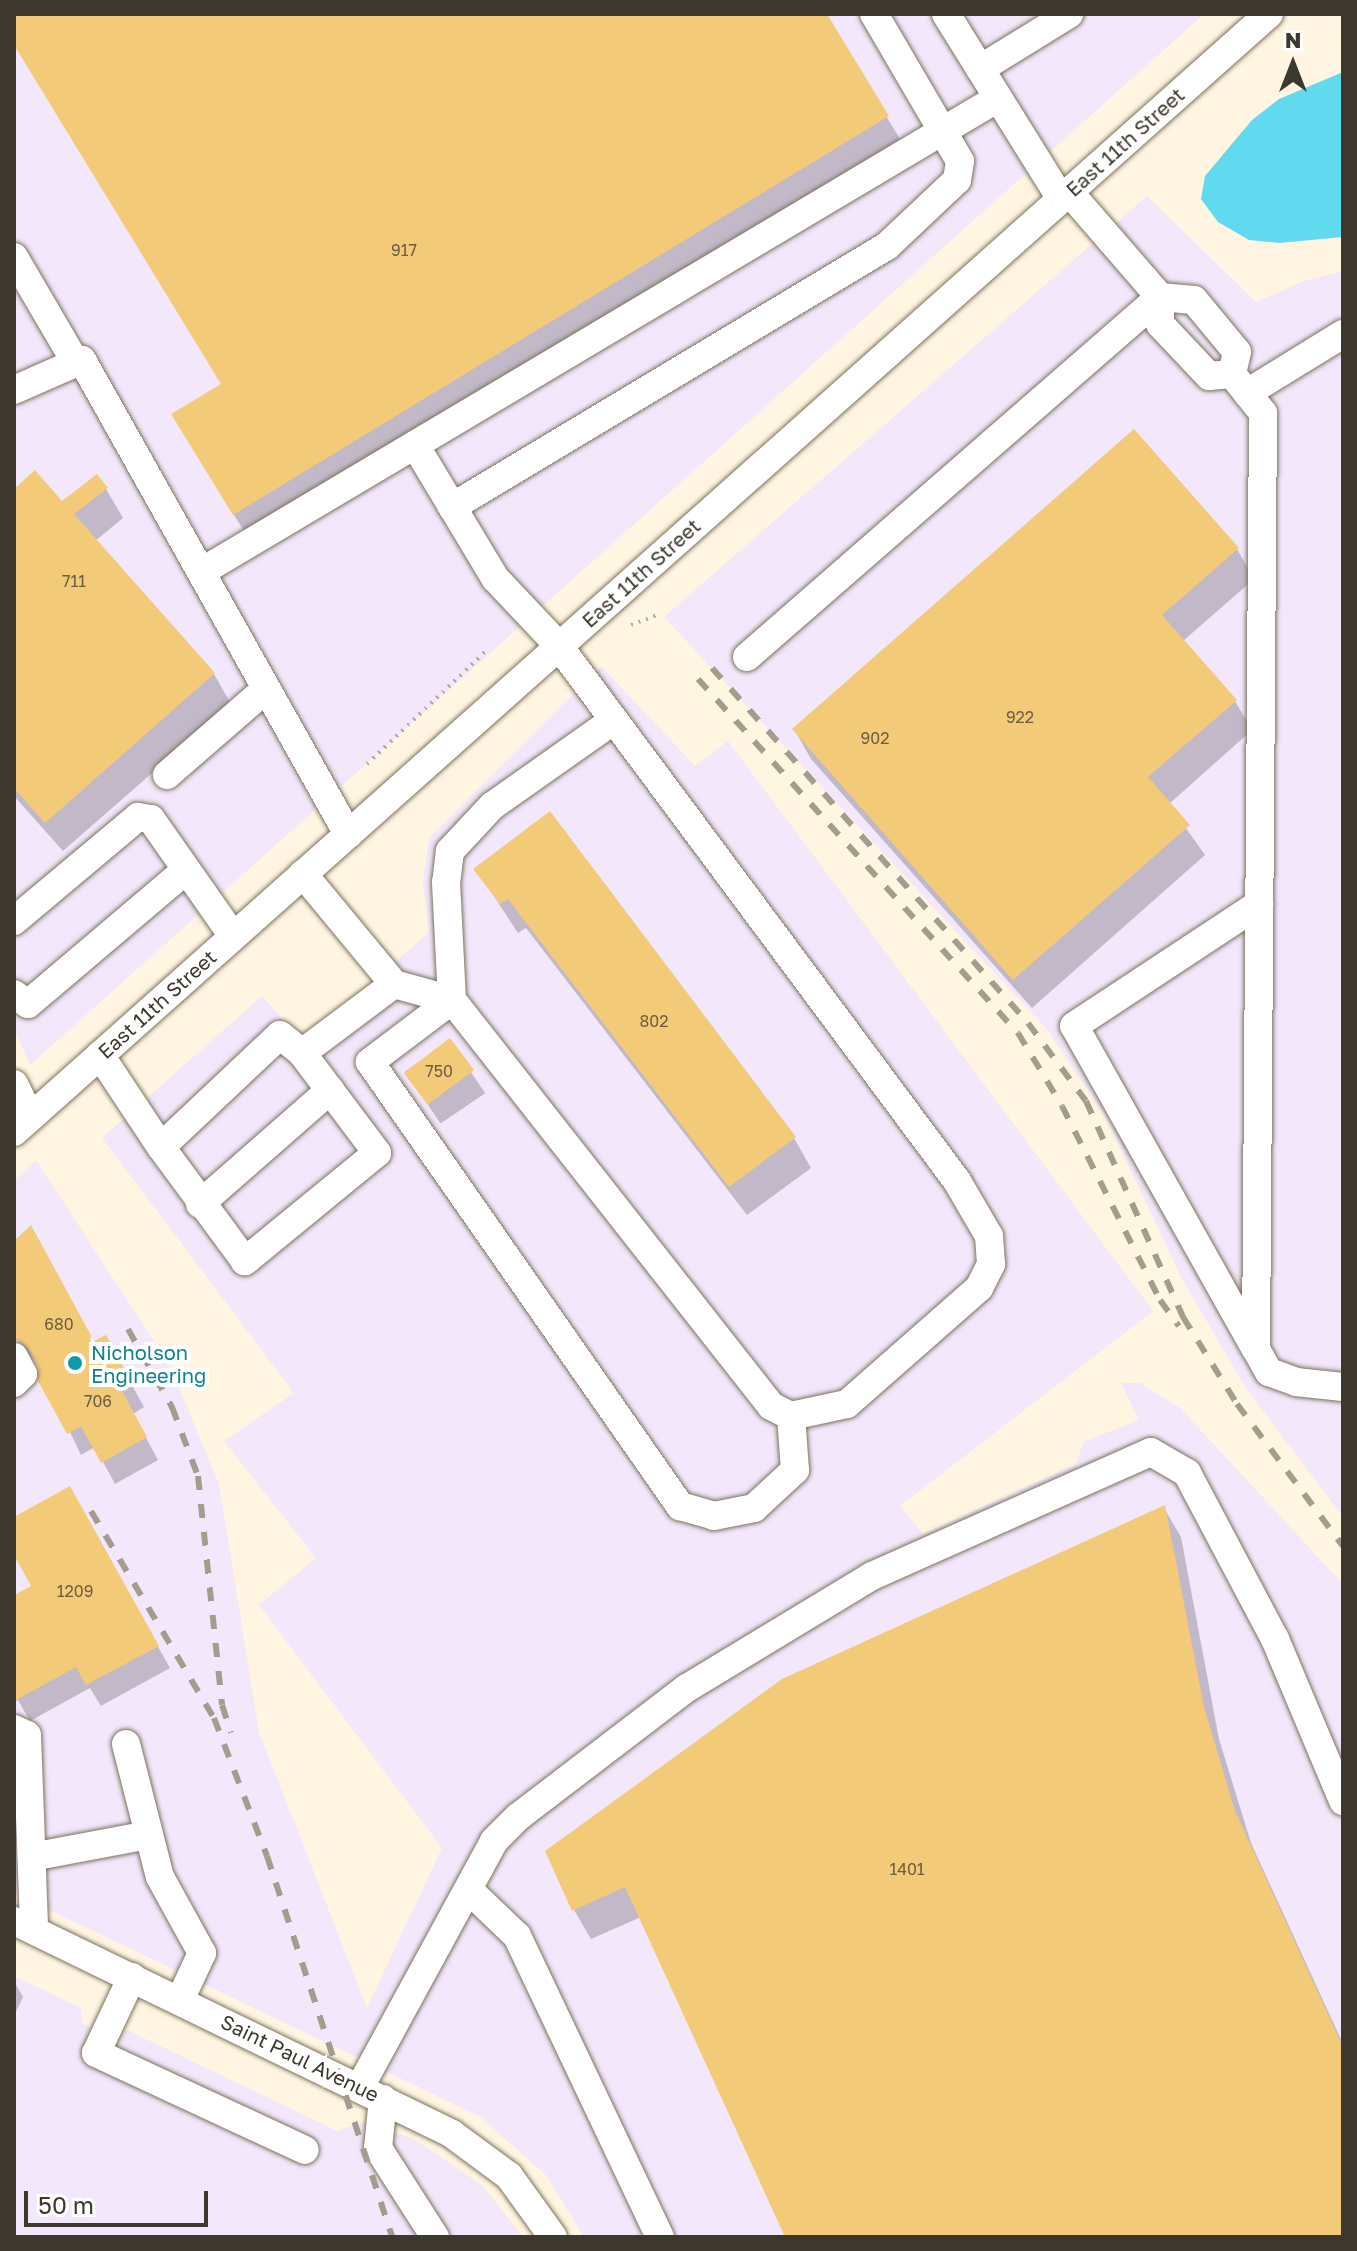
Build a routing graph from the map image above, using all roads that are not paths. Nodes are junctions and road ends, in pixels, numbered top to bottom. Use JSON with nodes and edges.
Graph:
{"nodes":[{"id":1,"x":874,"y":14,"type":"edge"},
{"id":2,"x":946,"y":14,"type":"edge"},
{"id":3,"x":1269,"y":14,"type":"edge"},
{"id":4,"x":1053,"y":18,"type":"edge"},
{"id":5,"x":980,"y":69,"type":"junction"},
{"id":6,"x":998,"y":98,"type":"junction"},
{"id":7,"x":945,"y":130,"type":"junction"},
{"id":8,"x":1065,"y":195,"type":"junction"},
{"id":9,"x":14,"y":257,"type":"edge"},
{"id":10,"x":1160,"y":297,"type":"junction"},
{"id":11,"x":1343,"y":334,"type":"edge"},
{"id":12,"x":76,"y":363,"type":"junction"},
{"id":13,"x":1240,"y":384,"type":"junction"},
{"id":14,"x":14,"y":390,"type":"edge"},
{"id":15,"x":415,"y":445,"type":"junction"},
{"id":16,"x":452,"y":507,"type":"junction"},
{"id":17,"x":201,"y":572,"type":"junction"},
{"id":18,"x":559,"y":646,"type":"junction"},
{"id":19,"x":747,"y":657,"type":"dead end"},
{"id":20,"x":266,"y":689,"type":"junction"},
{"id":21,"x":614,"y":720,"type":"junction"},
{"id":22,"x":167,"y":775,"type":"dead end"},
{"id":23,"x":348,"y":834,"type":"junction"},
{"id":24,"x":185,"y":871,"type":"junction"},
{"id":25,"x":303,"y":874,"type":"junction"},
{"id":26,"x":1259,"y":904,"type":"junction"},
{"id":27,"x":14,"y":921,"type":"edge"},
{"id":28,"x":233,"y":936,"type":"junction"},
{"id":29,"x":394,"y":984,"type":"junction"},
{"id":30,"x":14,"y":994,"type":"edge"},
{"id":31,"x":452,"y":1000,"type":"junction"},
{"id":32,"x":302,"y":1053,"type":"junction"},
{"id":33,"x":100,"y":1055,"type":"junction"},
{"id":34,"x":14,"y":1084,"type":"edge"},
{"id":35,"x":330,"y":1090,"type":"junction"},
{"id":36,"x":22,"y":1125,"type":"edge"},
{"id":37,"x":161,"y":1147,"type":"junction"},
{"id":38,"x":200,"y":1204,"type":"junction"},
{"id":39,"x":1256,"y":1349,"type":"junction"},
{"id":40,"x":1343,"y":1387,"type":"edge"},
{"id":41,"x":791,"y":1416,"type":"junction"},
{"id":42,"x":14,"y":1729,"type":"edge"},
{"id":43,"x":126,"y":1744,"type":"dead end"},
{"id":44,"x":1343,"y":1801,"type":"edge"},
{"id":45,"x":148,"y":1835,"type":"junction"},
{"id":46,"x":32,"y":1857,"type":"junction"},
{"id":47,"x":469,"y":1890,"type":"junction"},
{"id":48,"x":24,"y":1926,"type":"edge"},
{"id":49,"x":132,"y":1977,"type":"junction"},
{"id":50,"x":180,"y":2000,"type":"junction"},
{"id":51,"x":372,"y":2093,"type":"junction"},
{"id":52,"x":305,"y":2150,"type":"dead end"},
{"id":53,"x":435,"y":2237,"type":"edge"},
{"id":54,"x":553,"y":2237,"type":"edge"},
{"id":55,"x":660,"y":2237,"type":"edge"}],
"edges":[{"from":1,"to":7,"type":"street"},
{"from":2,"to":5,"type":"street"},
{"from":3,"to":8,"type":"street","name":"East 11th Street"},
{"from":4,"to":5,"type":"street"},
{"from":5,"to":6,"type":"street"},
{"from":6,"to":7,"type":"street"},
{"from":6,"to":8,"type":"street"},
{"from":7,"to":15,"type":"street"},
{"from":7,"to":16,"type":"street"},
{"from":8,"to":10,"type":"street"},
{"from":8,"to":18,"type":"street","name":"East 11th Street"},
{"from":9,"to":12,"type":"street"},
{"from":10,"to":13,"type":"street"},
{"from":10,"to":13,"type":"street"},
{"from":10,"to":19,"type":"street"},
{"from":11,"to":13,"type":"street"},
{"from":12,"to":14,"type":"street"},
{"from":12,"to":17,"type":"street"},
{"from":13,"to":26,"type":"street"},
{"from":15,"to":16,"type":"street"},
{"from":15,"to":17,"type":"street"},
{"from":16,"to":18,"type":"street"},
{"from":17,"to":20,"type":"street"},
{"from":18,"to":21,"type":"street"},
{"from":18,"to":23,"type":"street","name":"East 11th Street"},
{"from":20,"to":22,"type":"street"},
{"from":20,"to":23,"type":"street"},
{"from":21,"to":31,"type":"street"},
{"from":21,"to":41,"type":"street"},
{"from":23,"to":25,"type":"street","name":"East 11th Street"},
{"from":24,"to":27,"type":"street"},
{"from":24,"to":28,"type":"street"},
{"from":24,"to":30,"type":"street"},
{"from":25,"to":28,"type":"street","name":"East 11th Street"},
{"from":25,"to":29,"type":"street"},
{"from":26,"to":39,"type":"street"},
{"from":26,"to":39,"type":"street"},
{"from":28,"to":33,"type":"street","name":"East 11th Street"},
{"from":29,"to":31,"type":"street"},
{"from":29,"to":32,"type":"street"},
{"from":31,"to":41,"type":"street"},
{"from":31,"to":41,"type":"street"},
{"from":32,"to":35,"type":"street"},
{"from":32,"to":37,"type":"street"},
{"from":33,"to":36,"type":"street","name":"East 11th Street"},
{"from":33,"to":37,"type":"street"},
{"from":34,"to":36,"type":"street"},
{"from":35,"to":38,"type":"street"},
{"from":35,"to":38,"type":"street"},
{"from":37,"to":38,"type":"street"},
{"from":39,"to":40,"type":"street"},
{"from":42,"to":46,"type":"street"},
{"from":43,"to":45,"type":"street"},
{"from":44,"to":47,"type":"street"},
{"from":45,"to":46,"type":"street"},
{"from":45,"to":50,"type":"street"},
{"from":46,"to":48,"type":"street"},
{"from":47,"to":51,"type":"street"},
{"from":47,"to":55,"type":"street"},
{"from":48,"to":49,"type":"street","name":"Saint Paul Avenue"},
{"from":49,"to":50,"type":"street","name":"Saint Paul Avenue"},
{"from":49,"to":52,"type":"street"},
{"from":50,"to":51,"type":"street","name":"Saint Paul Avenue"},
{"from":51,"to":53,"type":"street"},
{"from":51,"to":54,"type":"street","name":"Saint Paul Avenue"}]}
